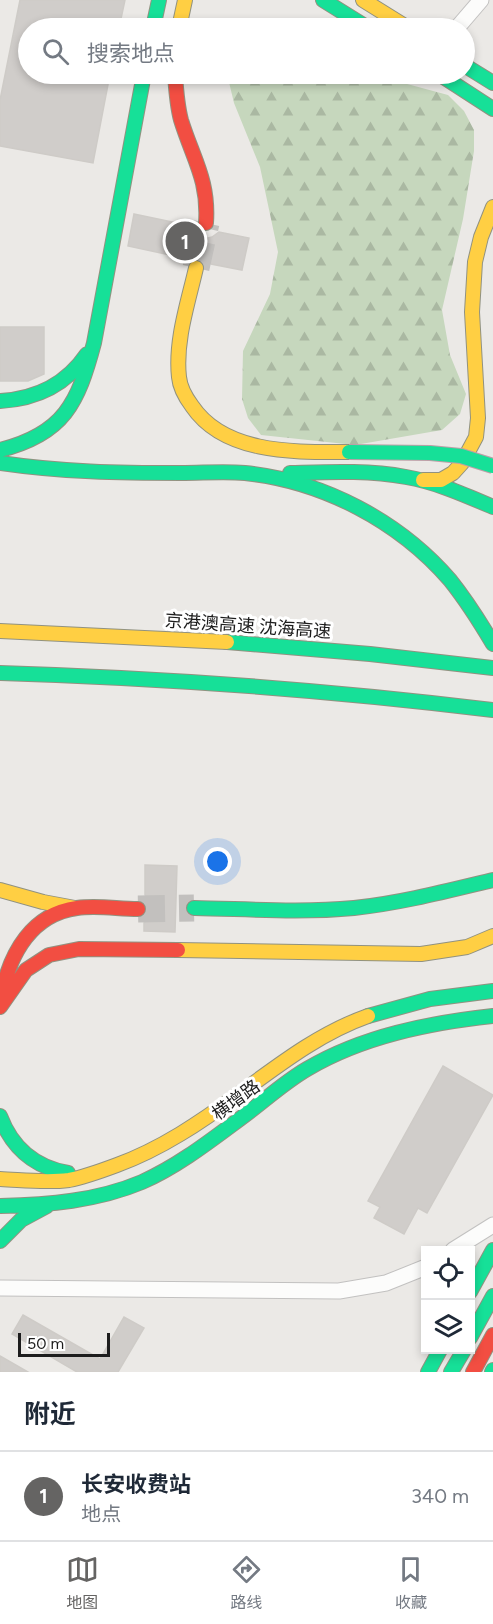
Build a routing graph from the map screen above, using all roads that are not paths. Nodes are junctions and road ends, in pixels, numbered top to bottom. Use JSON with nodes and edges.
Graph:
{"nodes":[{"id":1,"x":159,"y":0,"type":"edge"},
{"id":2,"x":185,"y":0,"type":"edge"},
{"id":3,"x":323,"y":0,"type":"edge"},
{"id":4,"x":363,"y":0,"type":"edge"},
{"id":5,"x":481,"y":0,"type":"edge"},
{"id":6,"x":155,"y":18,"type":"edge"},
{"id":7,"x":181,"y":18,"type":"edge"},
{"id":8,"x":352,"y":18,"type":"edge"},
{"id":9,"x":392,"y":18,"type":"edge"},
{"id":10,"x":466,"y":18,"type":"edge"},
{"id":11,"x":475,"y":71,"type":"edge"},
{"id":12,"x":493,"y":83,"type":"edge"},
{"id":13,"x":142,"y":84,"type":"edge"},
{"id":14,"x":175,"y":84,"type":"edge"},
{"id":15,"x":455,"y":84,"type":"edge"},
{"id":16,"x":493,"y":108,"type":"edge"},
{"id":17,"x":493,"y":207,"type":"edge"},
{"id":18,"x":206,"y":223,"type":"tunnel mouth"},
{"id":19,"x":493,"y":239,"type":"edge"},
{"id":20,"x":196,"y":268,"type":"tunnel mouth"},
{"id":21,"x":94,"y":343,"type":"junction"},
{"id":22,"x":0,"y":401,"type":"edge"},
{"id":23,"x":491,"y":435,"type":"dead end"},
{"id":24,"x":0,"y":450,"type":"edge"},
{"id":25,"x":0,"y":463,"type":"edge"},
{"id":26,"x":493,"y":466,"type":"edge"},
{"id":27,"x":248,"y":474,"type":"junction"},
{"id":28,"x":423,"y":480,"type":"junction"},
{"id":29,"x":493,"y":507,"type":"edge"},
{"id":30,"x":0,"y":631,"type":"edge"},
{"id":31,"x":493,"y":644,"type":"edge"},
{"id":32,"x":493,"y":668,"type":"edge"},
{"id":33,"x":0,"y":674,"type":"edge"},
{"id":34,"x":493,"y":710,"type":"edge"},
{"id":35,"x":493,"y":880,"type":"edge"},
{"id":36,"x":0,"y":890,"type":"edge"},
{"id":37,"x":77,"y":908,"type":"junction"},
{"id":38,"x":194,"y":908,"type":"tunnel mouth"},
{"id":39,"x":138,"y":909,"type":"tunnel mouth"},
{"id":40,"x":493,"y":936,"type":"edge"},
{"id":41,"x":493,"y":991,"type":"edge"},
{"id":42,"x":0,"y":1006,"type":"edge"},
{"id":43,"x":493,"y":1016,"type":"edge"},
{"id":44,"x":0,"y":1116,"type":"edge"},
{"id":45,"x":87,"y":1175,"type":"junction"},
{"id":46,"x":0,"y":1179,"type":"edge"},
{"id":47,"x":51,"y":1204,"type":"junction"},
{"id":48,"x":0,"y":1206,"type":"edge"},
{"id":49,"x":493,"y":1225,"type":"edge"},
{"id":50,"x":0,"y":1241,"type":"edge"},
{"id":51,"x":461,"y":1246,"type":"edge"},
{"id":52,"x":493,"y":1250,"type":"edge"},
{"id":53,"x":421,"y":1269,"type":"edge"},
{"id":54,"x":475,"y":1284,"type":"edge"},
{"id":55,"x":0,"y":1288,"type":"edge"},
{"id":56,"x":493,"y":1296,"type":"edge"},
{"id":57,"x":475,"y":1330,"type":"edge"},
{"id":58,"x":493,"y":1335,"type":"edge"},
{"id":59,"x":438,"y":1354,"type":"edge"},
{"id":60,"x":462,"y":1354,"type":"edge"},
{"id":61,"x":428,"y":1372,"type":"edge"},
{"id":62,"x":451,"y":1372,"type":"edge"},
{"id":63,"x":472,"y":1372,"type":"edge"}],
"edges":[{"from":1,"to":6,"type":"main road"},
{"from":2,"to":7,"type":"main road"},
{"from":3,"to":8,"type":"main road"},
{"from":4,"to":9,"type":"main road"},
{"from":5,"to":10,"type":"street"},
{"from":11,"to":12,"type":"main road"},
{"from":13,"to":21,"type":"main road"},
{"from":14,"to":18,"type":"main road"},
{"from":15,"to":16,"type":"main road"},
{"from":17,"to":28,"type":"main road"},
{"from":19,"to":23,"type":"main road"},
{"from":20,"to":26,"type":"main road","bridge":true},
{"from":21,"to":22,"type":"main road"},
{"from":21,"to":24,"type":"main road"},
{"from":25,"to":27,"type":"main road"},
{"from":27,"to":28,"type":"main road"},
{"from":27,"to":31,"type":"main road"},
{"from":28,"to":29,"type":"main road"},
{"from":30,"to":32,"type":"main road","name":"京港澳高速 沈海高速"},
{"from":33,"to":34,"type":"main road"},
{"from":35,"to":38,"type":"main road"},
{"from":36,"to":37,"type":"main road"},
{"from":37,"to":39,"type":"main road"},
{"from":37,"to":42,"type":"main road"},
{"from":40,"to":42,"type":"main road"},
{"from":41,"to":45,"type":"main road","name":"横增路"},
{"from":43,"to":47,"type":"main road","name":"横增路"},
{"from":44,"to":45,"type":"main road"},
{"from":45,"to":46,"type":"main road","name":"横增路"},
{"from":47,"to":48,"type":"main road","name":"横增路"},
{"from":47,"to":50,"type":"main road"},
{"from":49,"to":51,"type":"street"},
{"from":52,"to":54,"type":"main road"},
{"from":53,"to":55,"type":"street"},
{"from":56,"to":57,"type":"main road"},
{"from":58,"to":63,"type":"main road"},
{"from":59,"to":61,"type":"main road"},
{"from":60,"to":62,"type":"main road"}]}
